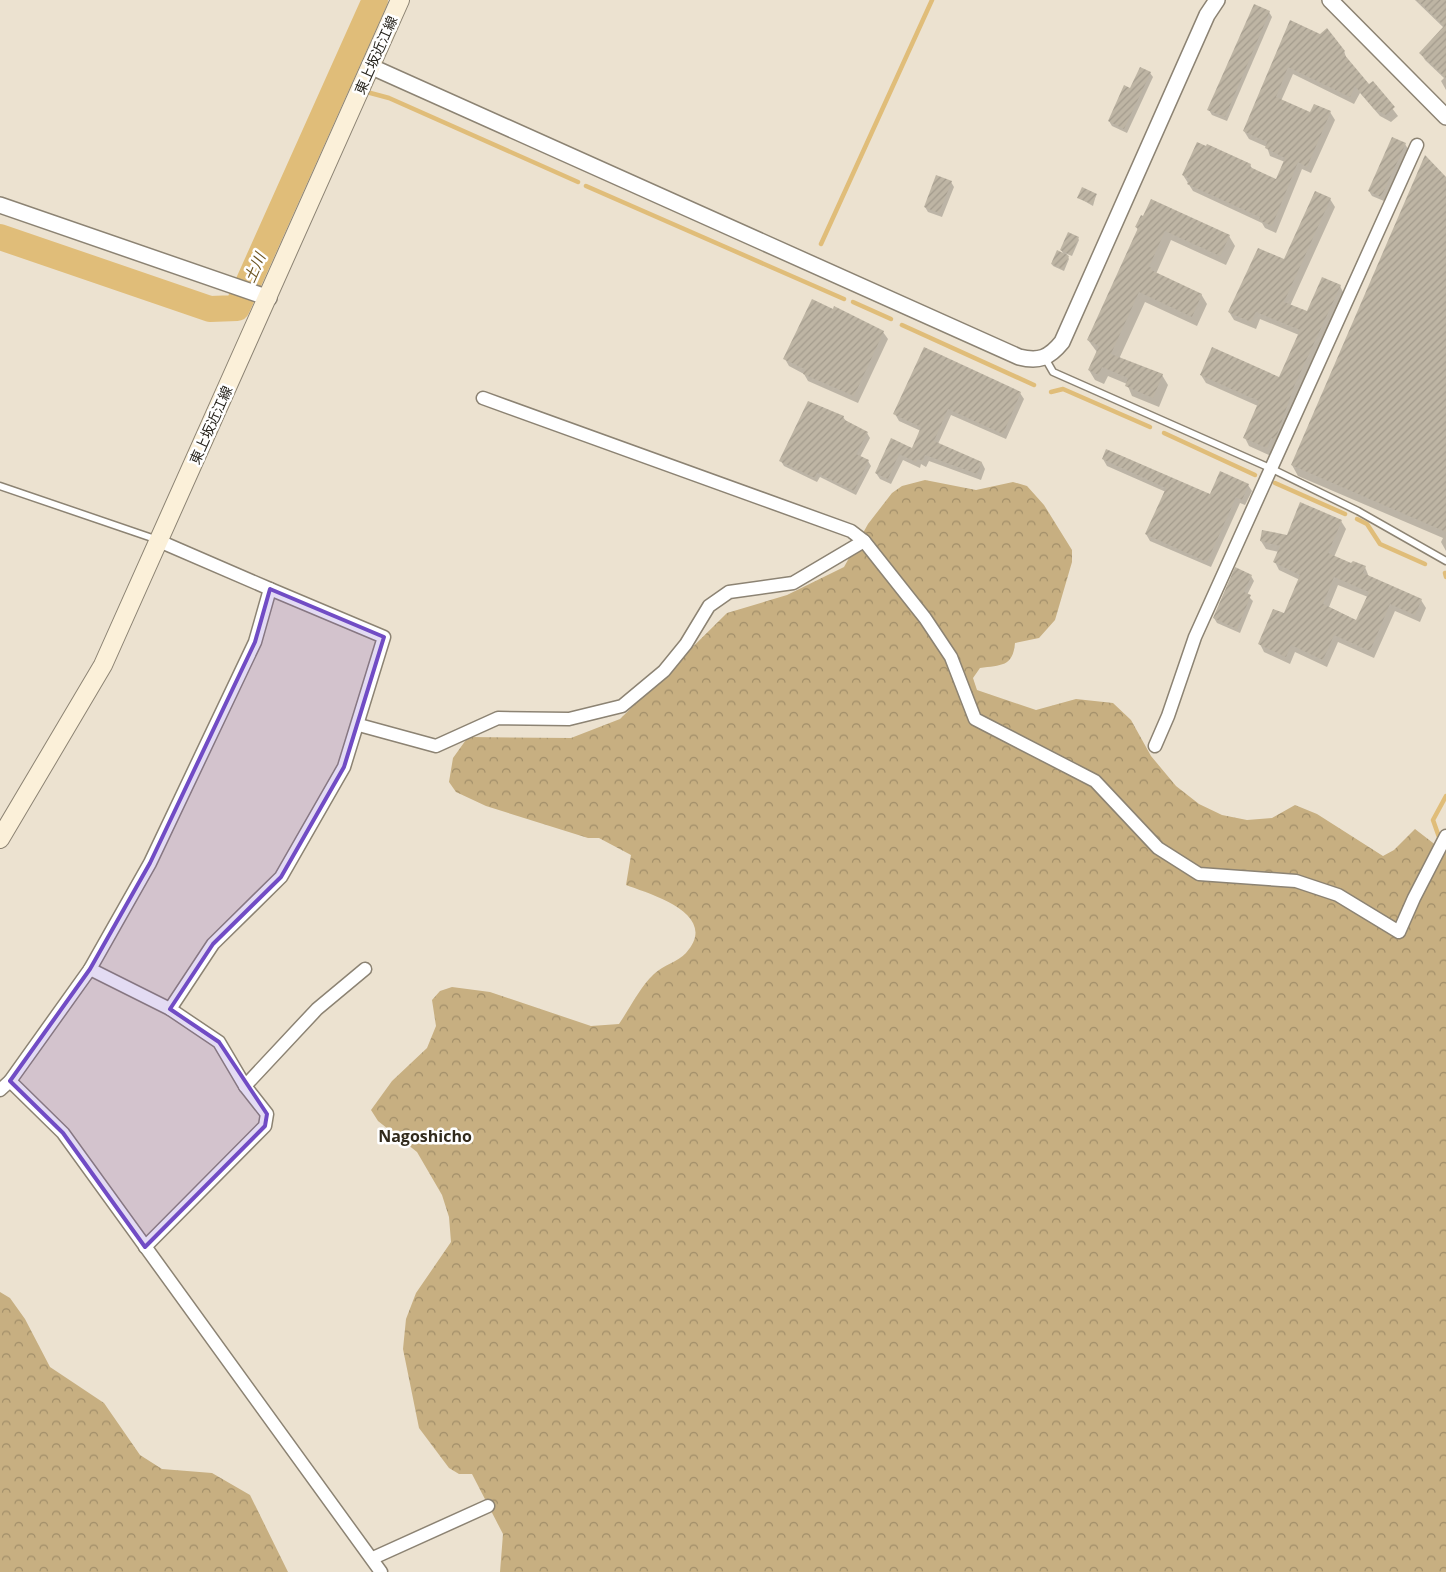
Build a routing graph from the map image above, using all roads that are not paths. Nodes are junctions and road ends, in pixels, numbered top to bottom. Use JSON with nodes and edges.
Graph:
{"nodes":[{"id":1,"x":400,"y":0,"type":"edge"},
{"id":2,"x":1217,"y":0,"type":"edge"},
{"id":3,"x":1333,"y":1,"type":"edge"},
{"id":4,"x":366,"y":80,"type":"junction"},
{"id":5,"x":1446,"y":117,"type":"edge"},
{"id":6,"x":1417,"y":145,"type":"dead end"},
{"id":7,"x":0,"y":205,"type":"edge"},
{"id":8,"x":262,"y":296,"type":"junction"},
{"id":9,"x":1045,"y":358,"type":"junction"},
{"id":10,"x":483,"y":398,"type":"dead end"},
{"id":11,"x":1270,"y":468,"type":"junction"},
{"id":12,"x":0,"y":486,"type":"edge"},
{"id":13,"x":159,"y":541,"type":"junction"},
{"id":14,"x":864,"y":541,"type":"junction"},
{"id":15,"x":1446,"y":560,"type":"edge"},
{"id":16,"x":270,"y":589,"type":"junction"},
{"id":17,"x":359,"y":725,"type":"junction"},
{"id":18,"x":1155,"y":746,"type":"dead end"},
{"id":19,"x":1446,"y":836,"type":"edge"},
{"id":20,"x":0,"y":839,"type":"edge"},
{"id":21,"x":90,"y":969,"type":"junction"},
{"id":22,"x":366,"y":969,"type":"dead end"},
{"id":23,"x":170,"y":1009,"type":"junction"},
{"id":24,"x":10,"y":1081,"type":"junction"},
{"id":25,"x":245,"y":1086,"type":"junction"},
{"id":26,"x":0,"y":1090,"type":"edge"},
{"id":27,"x":145,"y":1247,"type":"junction"},
{"id":28,"x":488,"y":1506,"type":"dead end"},
{"id":29,"x":373,"y":1558,"type":"junction"},
{"id":30,"x":381,"y":1572,"type":"edge"}],
"edges":[{"from":1,"to":4,"type":"main road","name":"東上坂近江線"},
{"from":2,"to":9,"type":"street"},
{"from":3,"to":5,"type":"street"},
{"from":4,"to":8,"type":"main road","name":"東上坂近江線"},
{"from":4,"to":9,"type":"street"},
{"from":6,"to":11,"type":"street"},
{"from":7,"to":8,"type":"street"},
{"from":8,"to":13,"type":"main road","name":"東上坂近江線"},
{"from":9,"to":11,"type":"lane"},
{"from":10,"to":14,"type":"street"},
{"from":11,"to":15,"type":"lane"},
{"from":11,"to":18,"type":"street"},
{"from":12,"to":13,"type":"lane"},
{"from":13,"to":16,"type":"street"},
{"from":13,"to":20,"type":"main road","name":"東上坂近江線"},
{"from":14,"to":17,"type":"street"},
{"from":14,"to":19,"type":"street"},
{"from":16,"to":17,"type":"street"},
{"from":16,"to":21,"type":"street"},
{"from":17,"to":23,"type":"street"},
{"from":21,"to":23,"type":"street"},
{"from":21,"to":24,"type":"street"},
{"from":22,"to":25,"type":"street"},
{"from":23,"to":25,"type":"street"},
{"from":24,"to":26,"type":"street"},
{"from":24,"to":27,"type":"street"},
{"from":25,"to":27,"type":"street"},
{"from":27,"to":29,"type":"street"},
{"from":28,"to":29,"type":"street"},
{"from":29,"to":30,"type":"street"}]}
